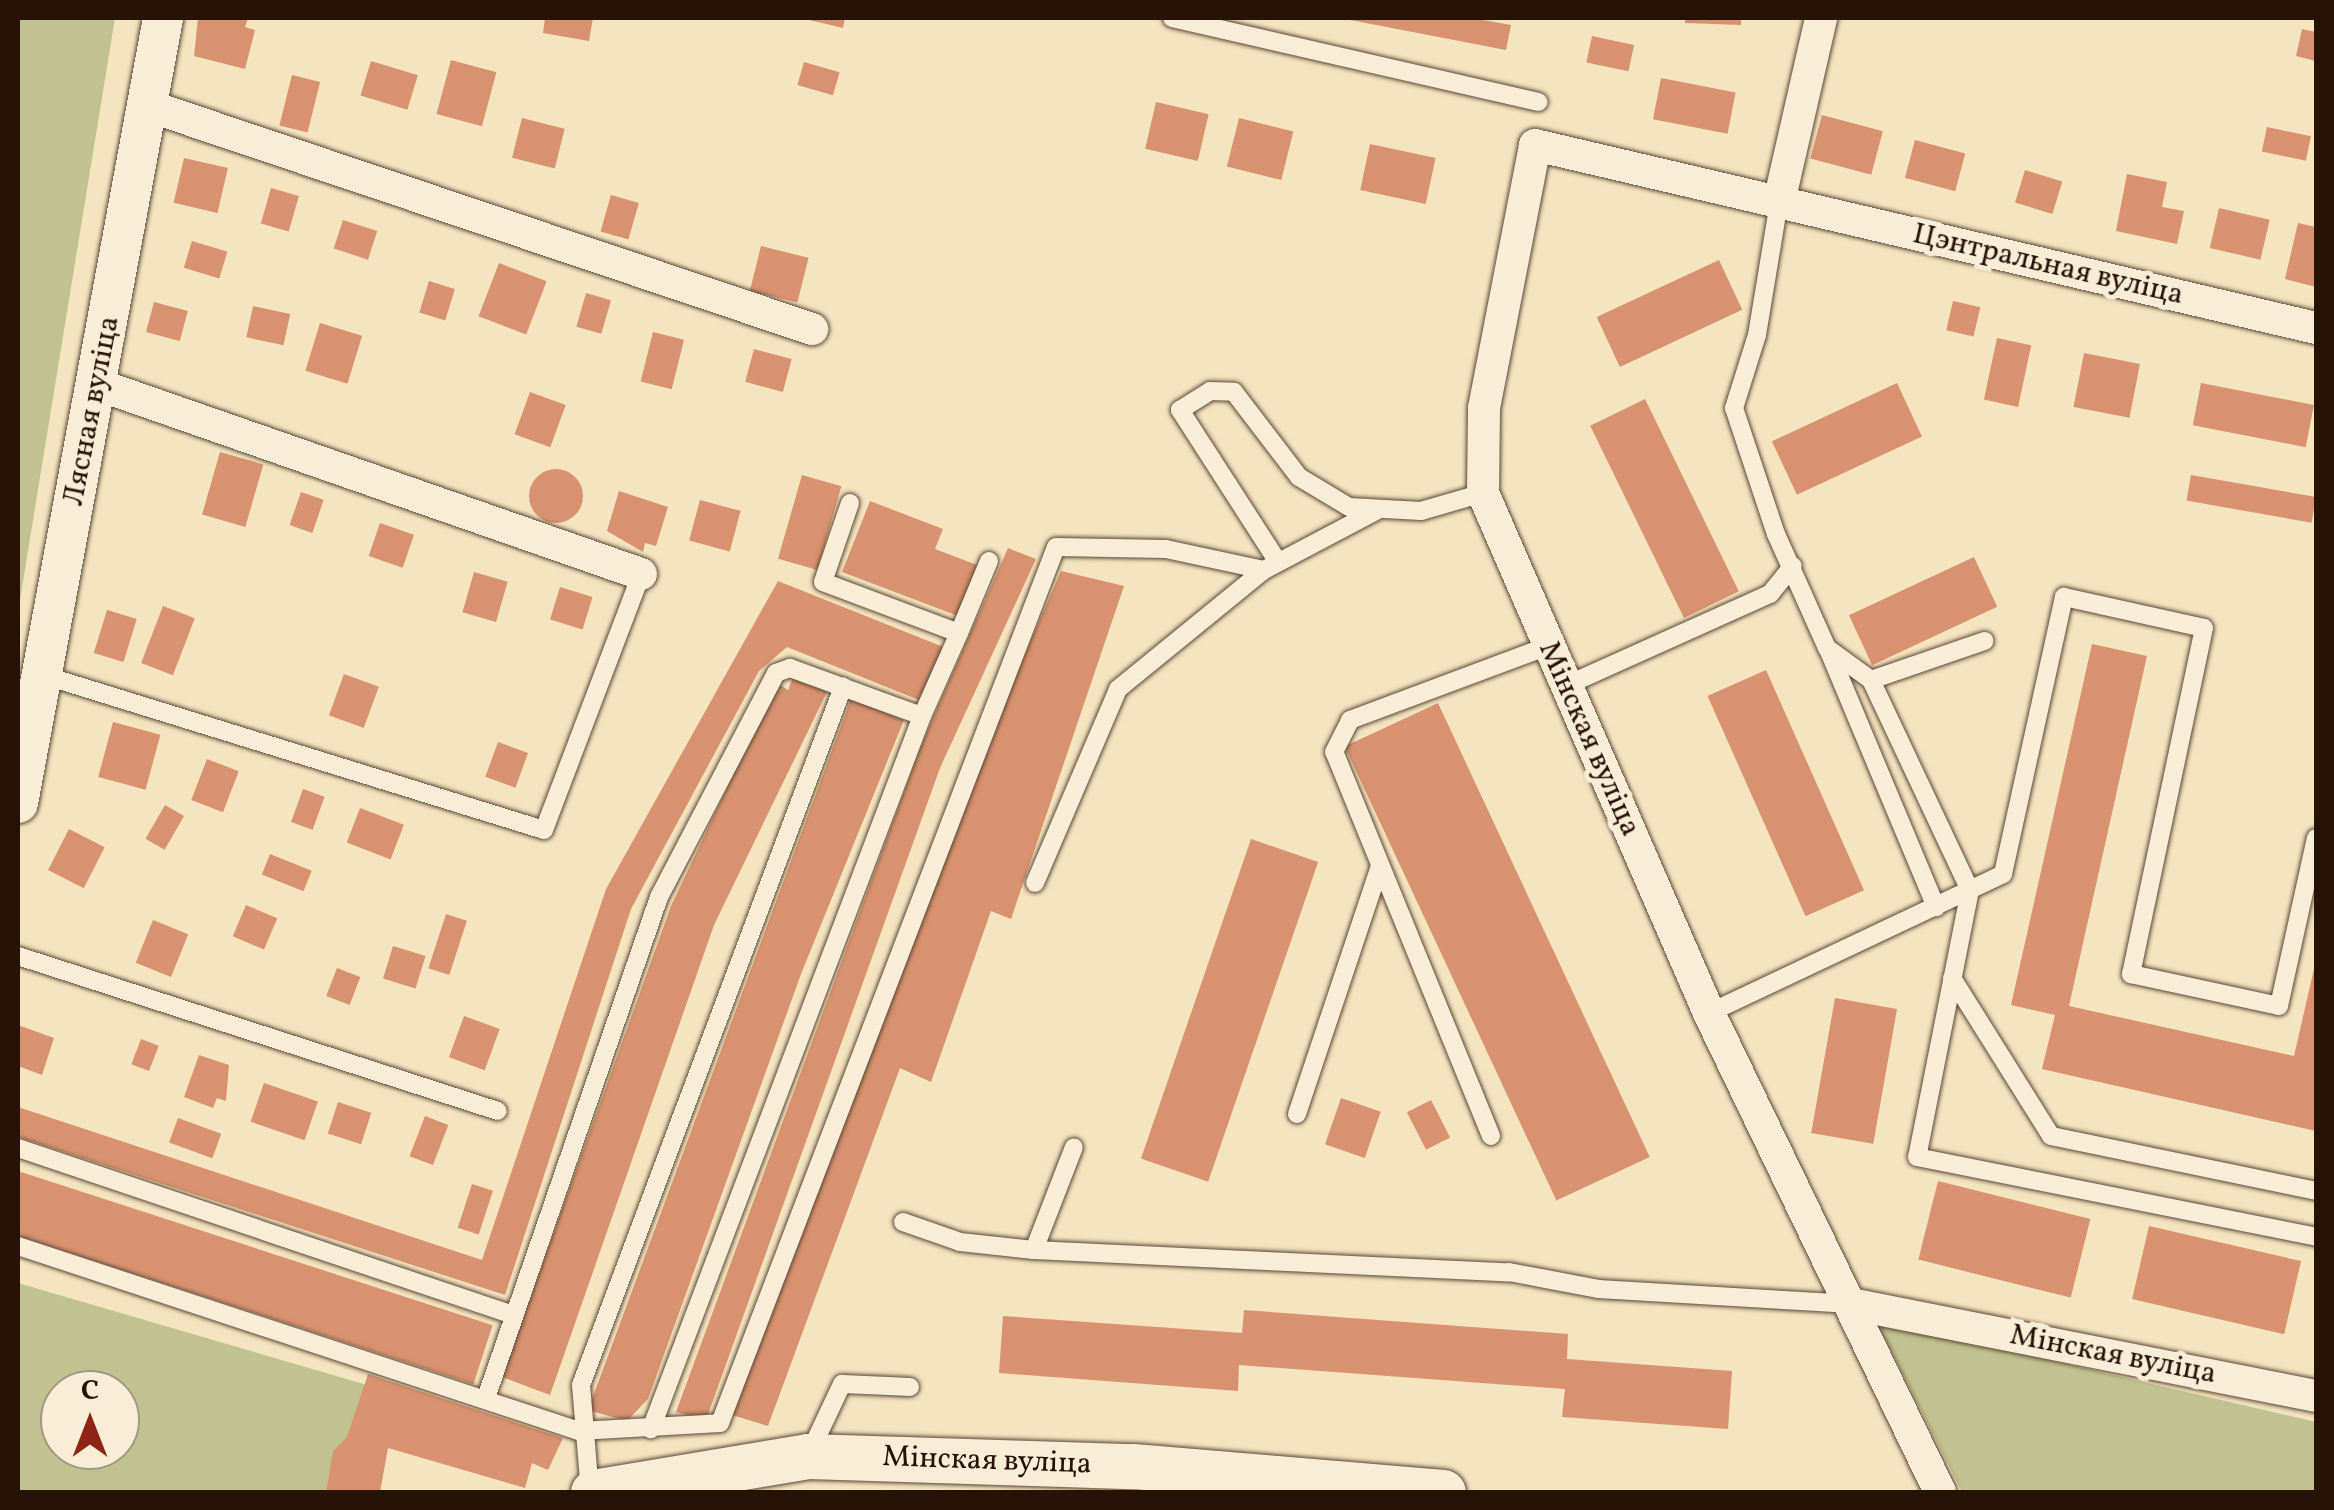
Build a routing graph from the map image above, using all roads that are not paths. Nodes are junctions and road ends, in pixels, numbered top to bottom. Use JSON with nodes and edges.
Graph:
{"nodes":[{"id":1,"x":163,"y":18,"type":"edge"},
{"id":2,"x":1172,"y":18,"type":"edge"},
{"id":3,"x":1821,"y":18,"type":"edge"},
{"id":4,"x":1538,"y":102,"type":"dead end"},
{"id":5,"x":146,"y":104,"type":"junction"},
{"id":6,"x":1534,"y":145,"type":"joint"},
{"id":7,"x":1779,"y":202,"type":"junction"},
{"id":8,"x":2316,"y":328,"type":"edge"},
{"id":9,"x":812,"y":329,"type":"dead end"},
{"id":10,"x":99,"y":385,"type":"junction"},
{"id":11,"x":1483,"y":493,"type":"junction"},
{"id":12,"x":850,"y":503,"type":"dead end"},
{"id":13,"x":1376,"y":511,"type":"junction"},
{"id":14,"x":989,"y":561,"type":"dead end"},
{"id":15,"x":1271,"y":566,"type":"junction"},
{"id":16,"x":1793,"y":566,"type":"junction"},
{"id":17,"x":641,"y":574,"type":"joint"},
{"id":18,"x":959,"y":634,"type":"junction"},
{"id":19,"x":1984,"y":641,"type":"dead end"},
{"id":20,"x":1548,"y":646,"type":"junction"},
{"id":21,"x":1828,"y":648,"type":"junction"},
{"id":22,"x":43,"y":675,"type":"junction"},
{"id":23,"x":1871,"y":680,"type":"junction"},
{"id":24,"x":1565,"y":686,"type":"junction"},
{"id":25,"x":843,"y":687,"type":"junction"},
{"id":26,"x":922,"y":716,"type":"junction"},
{"id":27,"x":18,"y":803,"type":"edge"},
{"id":28,"x":2316,"y":838,"type":"edge"},
{"id":29,"x":1380,"y":866,"type":"junction"},
{"id":30,"x":1035,"y":884,"type":"dead end"},
{"id":31,"x":1970,"y":890,"type":"junction"},
{"id":32,"x":1936,"y":907,"type":"junction"},
{"id":33,"x":18,"y":956,"type":"edge"},
{"id":34,"x":1952,"y":978,"type":"junction"},
{"id":35,"x":1709,"y":1013,"type":"junction"},
{"id":36,"x":498,"y":1111,"type":"dead end"},
{"id":37,"x":1297,"y":1114,"type":"dead end"},
{"id":38,"x":1491,"y":1136,"type":"dead end"},
{"id":39,"x":1074,"y":1147,"type":"dead end"},
{"id":40,"x":18,"y":1148,"type":"edge"},
{"id":41,"x":2316,"y":1191,"type":"edge"},
{"id":42,"x":903,"y":1222,"type":"dead end"},
{"id":43,"x":2316,"y":1237,"type":"edge"},
{"id":44,"x":18,"y":1246,"type":"edge"},
{"id":45,"x":1034,"y":1250,"type":"junction"},
{"id":46,"x":1851,"y":1304,"type":"junction"},
{"id":47,"x":513,"y":1315,"type":"junction"},
{"id":48,"x":910,"y":1386,"type":"dead end"},
{"id":49,"x":2316,"y":1396,"type":"edge"},
{"id":50,"x":486,"y":1398,"type":"junction"},
{"id":51,"x":651,"y":1429,"type":"junction"},
{"id":52,"x":580,"y":1431,"type":"junction"},
{"id":53,"x":808,"y":1456,"type":"junction"},
{"id":54,"x":592,"y":1492,"type":"edge"},
{"id":55,"x":1443,"y":1492,"type":"edge"},
{"id":56,"x":1940,"y":1492,"type":"edge"}],
"edges":[{"from":1,"to":5,"type":"street","name":"Лясная вуліца"},
{"from":2,"to":4,"type":"lane"},
{"from":3,"to":7,"type":"street"},
{"from":5,"to":9,"type":"street"},
{"from":5,"to":10,"type":"street","name":"Лясная вуліца"},
{"from":6,"to":7,"type":"street","name":"Цэнтральная вуліца"},
{"from":6,"to":11,"type":"street","name":"Мінская вуліца"},
{"from":7,"to":8,"type":"street","name":"Цэнтральная вуліца"},
{"from":7,"to":16,"type":"lane"},
{"from":10,"to":17,"type":"street"},
{"from":10,"to":22,"type":"street","name":"Лясная вуліца"},
{"from":11,"to":13,"type":"lane"},
{"from":11,"to":20,"type":"street","name":"Мінская вуліца"},
{"from":12,"to":18,"type":"lane"},
{"from":13,"to":15,"type":"lane"},
{"from":13,"to":15,"type":"lane"},
{"from":14,"to":18,"type":"lane"},
{"from":15,"to":30,"type":"lane"},
{"from":15,"to":51,"type":"lane"},
{"from":16,"to":21,"type":"lane"},
{"from":16,"to":24,"type":"lane"},
{"from":17,"to":22,"type":"lane"},
{"from":18,"to":26,"type":"lane"},
{"from":19,"to":23,"type":"lane"},
{"from":20,"to":24,"type":"street","name":"Мінская вуліца"},
{"from":20,"to":29,"type":"lane"},
{"from":21,"to":23,"type":"lane"},
{"from":21,"to":32,"type":"lane"},
{"from":22,"to":27,"type":"street","name":"Лясная вуліца"},
{"from":23,"to":31,"type":"lane"},
{"from":24,"to":35,"type":"street","name":"Мінская вуліца"},
{"from":25,"to":26,"type":"lane"},
{"from":25,"to":47,"type":"lane"},
{"from":25,"to":52,"type":"lane"},
{"from":26,"to":51,"type":"lane"},
{"from":28,"to":31,"type":"lane"},
{"from":29,"to":37,"type":"lane"},
{"from":29,"to":38,"type":"lane"},
{"from":31,"to":32,"type":"lane"},
{"from":31,"to":34,"type":"lane"},
{"from":32,"to":35,"type":"lane"},
{"from":33,"to":36,"type":"lane"},
{"from":34,"to":41,"type":"lane"},
{"from":34,"to":43,"type":"lane"},
{"from":35,"to":46,"type":"street","name":"Мінская вуліца"},
{"from":39,"to":45,"type":"lane"},
{"from":40,"to":47,"type":"lane"},
{"from":42,"to":45,"type":"lane"},
{"from":44,"to":50,"type":"lane"},
{"from":45,"to":46,"type":"lane"},
{"from":46,"to":49,"type":"street","name":"Мінская вуліца"},
{"from":46,"to":56,"type":"street","name":"Мінская вуліца"},
{"from":47,"to":50,"type":"lane"},
{"from":48,"to":53,"type":"lane"},
{"from":50,"to":52,"type":"lane"},
{"from":51,"to":52,"type":"lane"},
{"from":52,"to":54,"type":"lane"},
{"from":53,"to":54,"type":"main road","name":"Мінская вуліца"},
{"from":53,"to":55,"type":"main road","name":"Мінская вуліца"}]}
